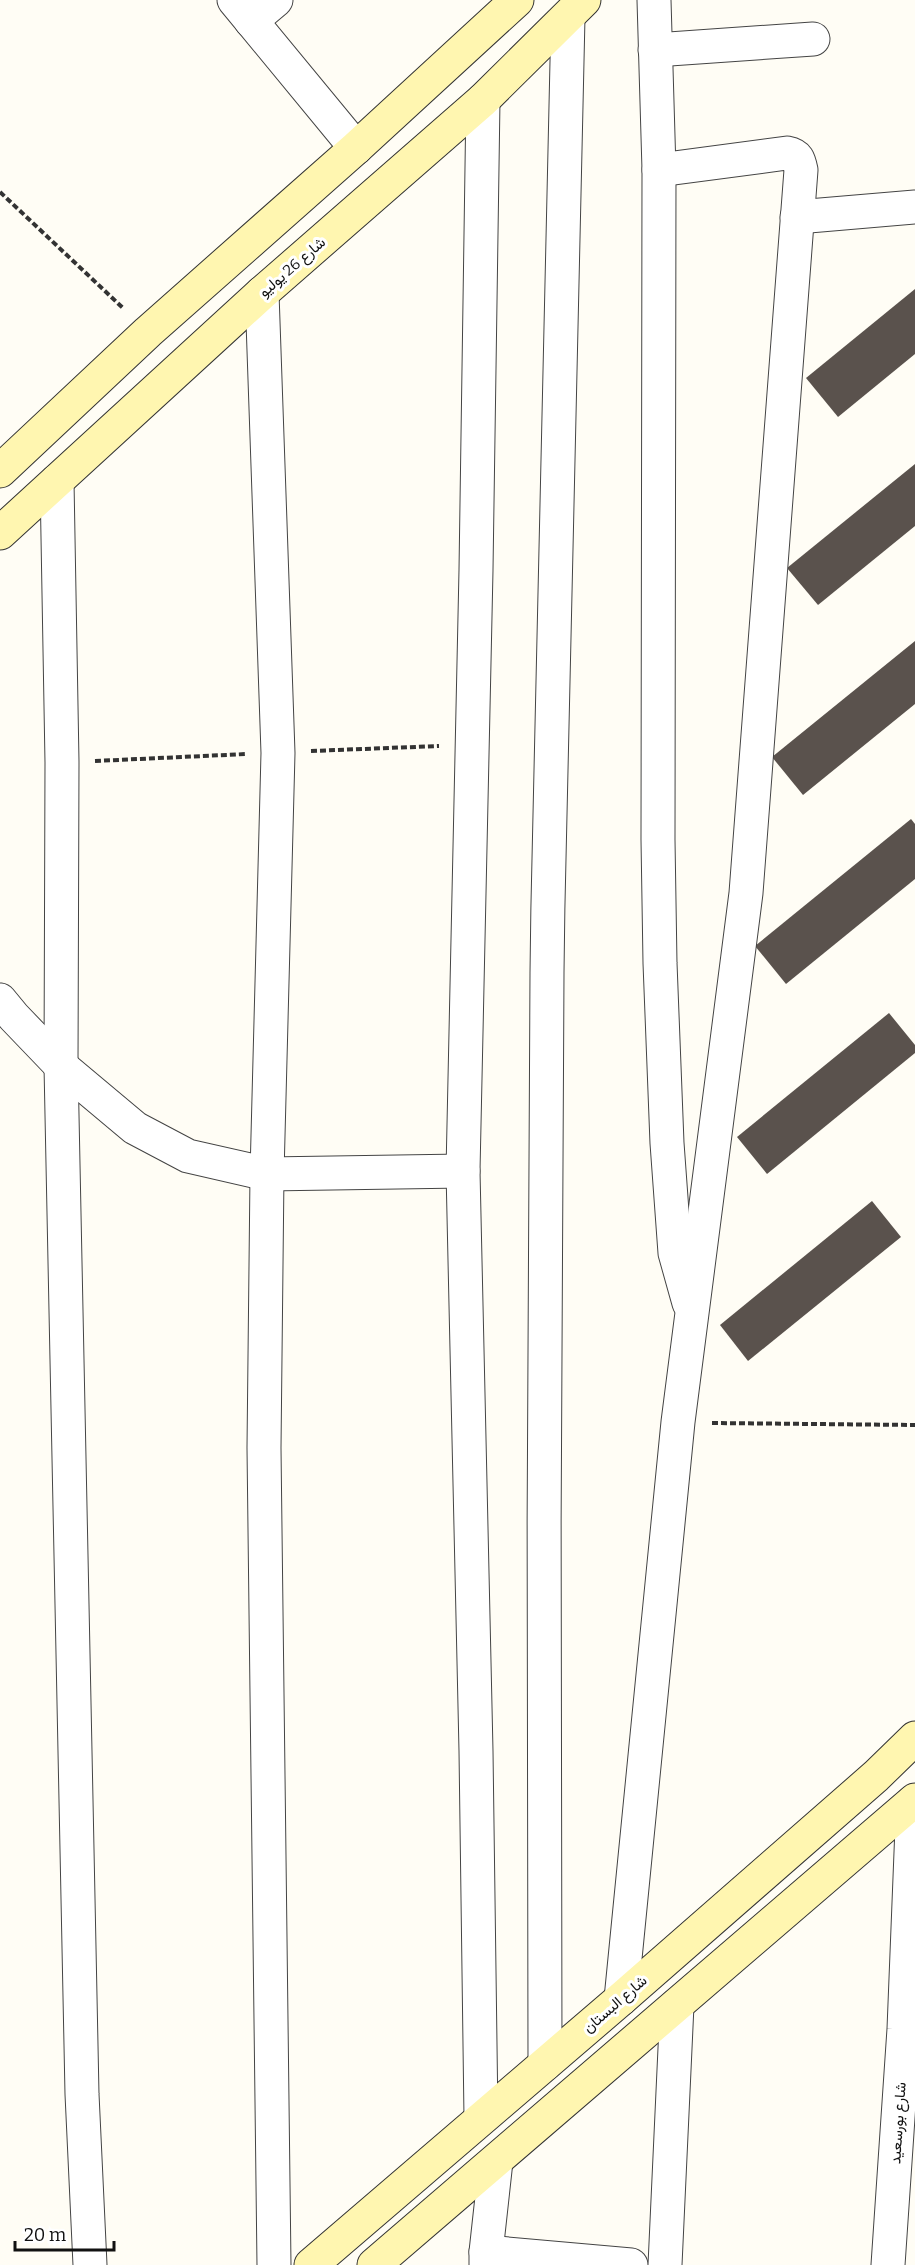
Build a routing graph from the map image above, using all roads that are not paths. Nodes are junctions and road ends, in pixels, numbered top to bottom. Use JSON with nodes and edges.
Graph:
{"nodes":[{"id":1,"x":276,"y":0,"type":"edge"},
{"id":2,"x":517,"y":0,"type":"edge"},
{"id":3,"x":654,"y":0,"type":"edge"},
{"id":4,"x":576,"y":8,"type":"edge"},
{"id":5,"x":242,"y":11,"type":"edge"},
{"id":6,"x":813,"y":39,"type":"dead end"},
{"id":7,"x":656,"y":50,"type":"junction"},
{"id":8,"x":483,"y":100,"type":"junction"},
{"id":9,"x":356,"y":148,"type":"junction"},
{"id":10,"x":659,"y":171,"type":"junction"},
{"id":11,"x":915,"y":207,"type":"edge"},
{"id":12,"x":797,"y":217,"type":"junction"},
{"id":13,"x":262,"y":293,"type":"junction"},
{"id":14,"x":0,"y":471,"type":"edge"},
{"id":15,"x":57,"y":480,"type":"junction"},
{"id":16,"x":0,"y":533,"type":"edge"},
{"id":17,"x":0,"y":1000,"type":"edge"},
{"id":18,"x":61,"y":1066,"type":"junction"},
{"id":19,"x":463,"y":1171,"type":"junction"},
{"id":20,"x":267,"y":1174,"type":"junction"},
{"id":21,"x":693,"y":1314,"type":"junction"},
{"id":22,"x":915,"y":1738,"type":"edge"},
{"id":23,"x":915,"y":1766,"type":"edge"},
{"id":24,"x":914,"y":1801,"type":"edge"},
{"id":25,"x":621,"y":1999,"type":"junction"},
{"id":26,"x":677,"y":2005,"type":"junction"},
{"id":27,"x":910,"y":2028,"type":"edge"},
{"id":28,"x":545,"y":2064,"type":"junction"},
{"id":29,"x":481,"y":2118,"type":"junction"},
{"id":30,"x":496,"y":2161,"type":"junction"},
{"id":31,"x":486,"y":2258,"type":"edge"},
{"id":32,"x":90,"y":2265,"type":"edge"},
{"id":33,"x":274,"y":2265,"type":"edge"},
{"id":34,"x":312,"y":2265,"type":"edge"},
{"id":35,"x":374,"y":2265,"type":"edge"},
{"id":36,"x":631,"y":2265,"type":"edge"},
{"id":37,"x":665,"y":2265,"type":"edge"},
{"id":38,"x":888,"y":2265,"type":"edge"}],
"edges":[{"from":1,"to":5,"type":"street"},
{"from":2,"to":9,"type":"main road"},
{"from":3,"to":7,"type":"street"},
{"from":4,"to":8,"type":"main road","name":"شارع 26 يوليو"},
{"from":4,"to":28,"type":"street"},
{"from":5,"to":9,"type":"street"},
{"from":6,"to":7,"type":"street"},
{"from":7,"to":10,"type":"street"},
{"from":8,"to":13,"type":"main road","name":"شارع 26 يوليو"},
{"from":8,"to":19,"type":"street"},
{"from":9,"to":14,"type":"main road"},
{"from":10,"to":12,"type":"street"},
{"from":10,"to":21,"type":"street"},
{"from":11,"to":12,"type":"street"},
{"from":12,"to":21,"type":"street"},
{"from":13,"to":15,"type":"main road","name":"شارع 26 يوليو"},
{"from":13,"to":20,"type":"street"},
{"from":15,"to":16,"type":"main road","name":"شارع 26 يوليو"},
{"from":15,"to":18,"type":"street"},
{"from":17,"to":18,"type":"street"},
{"from":18,"to":20,"type":"street"},
{"from":18,"to":32,"type":"street"},
{"from":19,"to":20,"type":"street"},
{"from":19,"to":29,"type":"street"},
{"from":20,"to":33,"type":"street"},
{"from":21,"to":25,"type":"street"},
{"from":22,"to":25,"type":"main road","name":"شارع البستان"},
{"from":23,"to":24,"type":"main road","name":"شارع بورسعيد"},
{"from":24,"to":26,"type":"main road"},
{"from":24,"to":27,"type":"street","name":"شارع بورسعيد"},
{"from":25,"to":28,"type":"main road","name":"شارع البستان"},
{"from":26,"to":30,"type":"main road"},
{"from":26,"to":37,"type":"street"},
{"from":27,"to":38,"type":"street","name":"شارع بورسعيد"},
{"from":28,"to":29,"type":"main road","name":"شارع البستان"},
{"from":29,"to":34,"type":"main road","name":"شارع البستان"},
{"from":30,"to":31,"type":"street"},
{"from":30,"to":35,"type":"main road"},
{"from":31,"to":36,"type":"street"}]}
